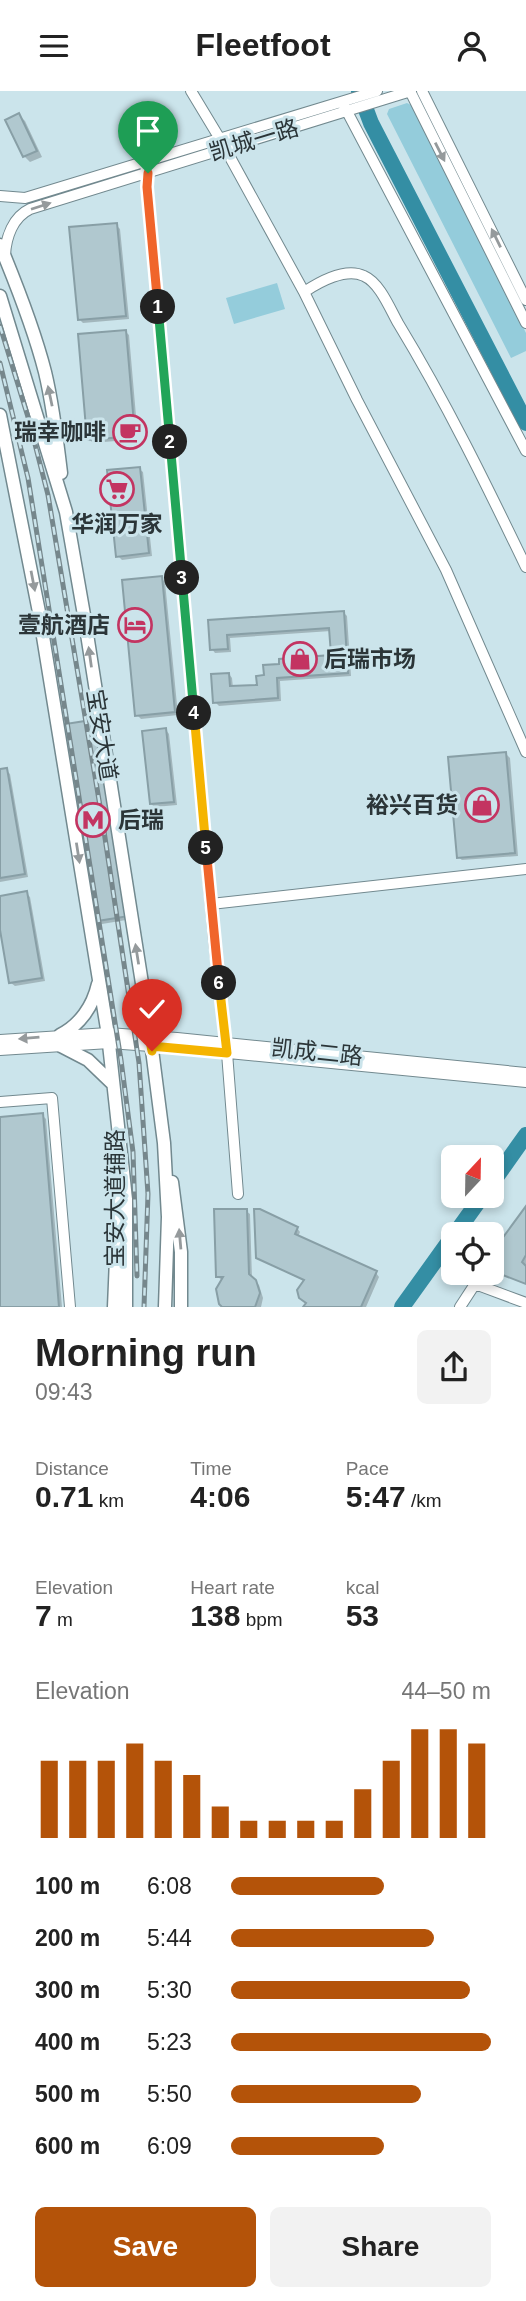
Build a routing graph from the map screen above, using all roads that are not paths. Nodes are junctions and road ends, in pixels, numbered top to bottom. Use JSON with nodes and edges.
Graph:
{"nodes":[{"id":1,"x":191,"y":91,"type":"edge"},
{"id":2,"x":410,"y":91,"type":"edge"},
{"id":3,"x":422,"y":91,"type":"edge"},
{"id":4,"x":375,"y":95,"type":"edge"},
{"id":5,"x":348,"y":105,"type":"junction"},
{"id":6,"x":220,"y":139,"type":"junction"},
{"id":7,"x":226,"y":149,"type":"junction"},
{"id":8,"x":145,"y":162,"type":"junction"},
{"id":9,"x":146,"y":173,"type":"junction"},
{"id":10,"x":0,"y":196,"type":"edge"},
{"id":11,"x":2,"y":251,"type":"edge"},
{"id":12,"x":304,"y":292,"type":"junction"},
{"id":13,"x":0,"y":296,"type":"edge"},
{"id":14,"x":526,"y":300,"type":"edge"},
{"id":15,"x":526,"y":324,"type":"edge"},
{"id":16,"x":0,"y":415,"type":"edge"},
{"id":17,"x":526,"y":451,"type":"edge"},
{"id":18,"x":0,"y":452,"type":"edge"},
{"id":19,"x":66,"y":512,"type":"junction"},
{"id":20,"x":20,"y":513,"type":"junction"},
{"id":21,"x":526,"y":567,"type":"edge"},
{"id":22,"x":526,"y":752,"type":"edge"},
{"id":23,"x":526,"y":869,"type":"edge"},
{"id":24,"x":211,"y":904,"type":"junction"},
{"id":25,"x":98,"y":977,"type":"junction"},
{"id":26,"x":108,"y":1038,"type":"junction"},
{"id":27,"x":0,"y":1040,"type":"edge"},
{"id":28,"x":60,"y":1040,"type":"junction"},
{"id":29,"x":151,"y":1041,"type":"junction"},
{"id":30,"x":226,"y":1048,"type":"junction"},
{"id":31,"x":0,"y":1051,"type":"edge"},
{"id":32,"x":526,"y":1073,"type":"edge"},
{"id":33,"x":526,"y":1082,"type":"edge"},
{"id":34,"x":115,"y":1088,"type":"junction"},
{"id":35,"x":0,"y":1102,"type":"edge"},
{"id":36,"x":164,"y":1143,"type":"junction"},
{"id":37,"x":238,"y":1194,"type":"dead end"},
{"id":38,"x":519,"y":1304,"type":"edge"},
{"id":39,"x":70,"y":1307,"type":"edge"},
{"id":40,"x":114,"y":1307,"type":"edge"},
{"id":41,"x":126,"y":1307,"type":"edge"},
{"id":42,"x":165,"y":1307,"type":"edge"},
{"id":43,"x":181,"y":1307,"type":"edge"},
{"id":44,"x":460,"y":1307,"type":"edge"}],
"edges":[{"from":1,"to":6,"type":"street"},
{"from":2,"to":4,"type":"street","name":"凯城一路"},
{"from":2,"to":15,"type":"street","one_way":true},
{"from":14,"to":3,"type":"street","one_way":true},
{"from":4,"to":5,"type":"street","name":"凯城一路"},
{"from":5,"to":6,"type":"street","name":"凯城一路"},
{"from":5,"to":7,"type":"street","name":"凯城一路"},
{"from":5,"to":17,"type":"street"},
{"from":6,"to":7,"type":"street"},
{"from":6,"to":8,"type":"street","name":"凯城一路"},
{"from":7,"to":9,"type":"street","name":"凯城一路"},
{"from":7,"to":12,"type":"street"},
{"from":8,"to":9,"type":"street"},
{"from":8,"to":10,"type":"street","name":"凯城一路"},
{"from":11,"to":9,"type":"street","name":"凯城一路","one_way":true},
{"from":9,"to":24,"type":"street"},
{"from":19,"to":11,"type":"main road","one_way":true},
{"from":12,"to":21,"type":"street"},
{"from":12,"to":22,"type":"street"},
{"from":13,"to":19,"type":"main road","name":"宝安大道"},
{"from":16,"to":20,"type":"main road","name":"宝安大道"},
{"from":18,"to":20,"type":"main road"},
{"from":29,"to":19,"type":"main road","name":"宝安大道","one_way":true},
{"from":20,"to":25,"type":"main road","name":"宝安大道","one_way":true},
{"from":23,"to":24,"type":"street"},
{"from":24,"to":30,"type":"street"},
{"from":25,"to":26,"type":"main road","name":"宝安大道"},
{"from":25,"to":28,"type":"main road"},
{"from":26,"to":28,"type":"street","name":"凯成二路"},
{"from":26,"to":29,"type":"street","name":"凯成二路"},
{"from":26,"to":34,"type":"main road","name":"宝安大道"},
{"from":28,"to":27,"type":"street","one_way":true},
{"from":28,"to":31,"type":"street"},
{"from":28,"to":34,"type":"main road"},
{"from":29,"to":30,"type":"street","name":"凯成二路"},
{"from":29,"to":36,"type":"main road","name":"宝安大道"},
{"from":30,"to":32,"type":"street","name":"凯成二路"},
{"from":30,"to":33,"type":"street","name":"凯成二路"},
{"from":30,"to":37,"type":"street"},
{"from":34,"to":40,"type":"main road","name":"宝安大道辅路"},
{"from":34,"to":41,"type":"main road","name":"宝安大道"},
{"from":35,"to":39,"type":"street"},
{"from":36,"to":42,"type":"main road","name":"宝安大道"},
{"from":43,"to":36,"type":"main road","one_way":true},
{"from":38,"to":44,"type":"street"}]}
